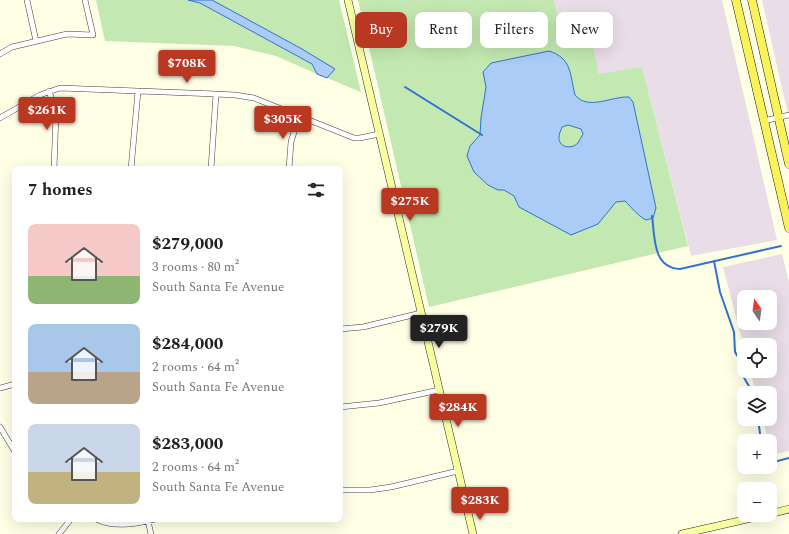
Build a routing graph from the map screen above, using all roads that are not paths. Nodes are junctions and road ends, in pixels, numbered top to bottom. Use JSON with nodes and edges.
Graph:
{"nodes":[{"id":1,"x":27,"y":0,"type":"edge"},
{"id":2,"x":85,"y":0,"type":"edge"},
{"id":3,"x":348,"y":0,"type":"edge"},
{"id":4,"x":736,"y":0,"type":"edge"},
{"id":5,"x":752,"y":0,"type":"edge"},
{"id":6,"x":36,"y":41,"type":"junction"},
{"id":7,"x":0,"y":54,"type":"edge"},
{"id":8,"x":49,"y":91,"type":"junction"},
{"id":9,"x":138,"y":91,"type":"junction"},
{"id":10,"x":216,"y":94,"type":"junction"},
{"id":11,"x":789,"y":115,"type":"edge"},
{"id":12,"x":299,"y":116,"type":"junction"},
{"id":13,"x":0,"y":118,"type":"edge"},
{"id":14,"x":778,"y":118,"type":"junction"},
{"id":15,"x":764,"y":121,"type":"junction"},
{"id":16,"x":379,"y":134,"type":"junction"},
{"id":17,"x":789,"y":164,"type":"edge"},
{"id":18,"x":54,"y":166,"type":"edge"},
{"id":19,"x":131,"y":166,"type":"edge"},
{"id":20,"x":211,"y":166,"type":"edge"},
{"id":21,"x":289,"y":166,"type":"edge"},
{"id":22,"x":789,"y":228,"type":"edge"},
{"id":23,"x":421,"y":314,"type":"junction"},
{"id":24,"x":343,"y":329,"type":"edge"},
{"id":25,"x":12,"y":385,"type":"edge"},
{"id":26,"x":0,"y":388,"type":"edge"},
{"id":27,"x":439,"y":390,"type":"junction"},
{"id":28,"x":343,"y":407,"type":"edge"},
{"id":29,"x":0,"y":427,"type":"edge"},
{"id":30,"x":12,"y":447,"type":"edge"},
{"id":31,"x":458,"y":471,"type":"junction"},
{"id":32,"x":343,"y":490,"type":"edge"},
{"id":33,"x":789,"y":509,"type":"edge"},
{"id":34,"x":777,"y":512,"type":"edge"},
{"id":35,"x":737,"y":521,"type":"edge"},
{"id":36,"x":69,"y":522,"type":"edge"},
{"id":37,"x":104,"y":522,"type":"edge"},
{"id":38,"x":141,"y":522,"type":"edge"},
{"id":39,"x":148,"y":522,"type":"edge"},
{"id":40,"x":59,"y":534,"type":"edge"},
{"id":41,"x":151,"y":534,"type":"edge"},
{"id":42,"x":473,"y":534,"type":"edge"},
{"id":43,"x":682,"y":534,"type":"edge"}],
"edges":[{"from":1,"to":6,"type":"street"},
{"from":2,"to":6,"type":"street"},
{"from":3,"to":16,"type":"main road"},
{"from":4,"to":15,"type":"main road"},
{"from":5,"to":14,"type":"main road"},
{"from":6,"to":7,"type":"street"},
{"from":8,"to":9,"type":"street"},
{"from":8,"to":13,"type":"street"},
{"from":8,"to":18,"type":"street"},
{"from":9,"to":10,"type":"street"},
{"from":9,"to":19,"type":"street"},
{"from":10,"to":12,"type":"street"},
{"from":10,"to":20,"type":"street"},
{"from":11,"to":14,"type":"street"},
{"from":12,"to":16,"type":"street"},
{"from":12,"to":21,"type":"street"},
{"from":14,"to":15,"type":"street"},
{"from":14,"to":17,"type":"main road"},
{"from":15,"to":22,"type":"main road"},
{"from":16,"to":23,"type":"main road"},
{"from":23,"to":24,"type":"street"},
{"from":23,"to":27,"type":"main road"},
{"from":25,"to":26,"type":"street"},
{"from":27,"to":28,"type":"street"},
{"from":27,"to":31,"type":"main road"},
{"from":29,"to":30,"type":"street"},
{"from":31,"to":32,"type":"street"},
{"from":31,"to":42,"type":"main road"},
{"from":33,"to":34,"type":"main road"},
{"from":35,"to":43,"type":"main road"},
{"from":36,"to":40,"type":"street"},
{"from":37,"to":38,"type":"street"},
{"from":39,"to":41,"type":"street"}]}
